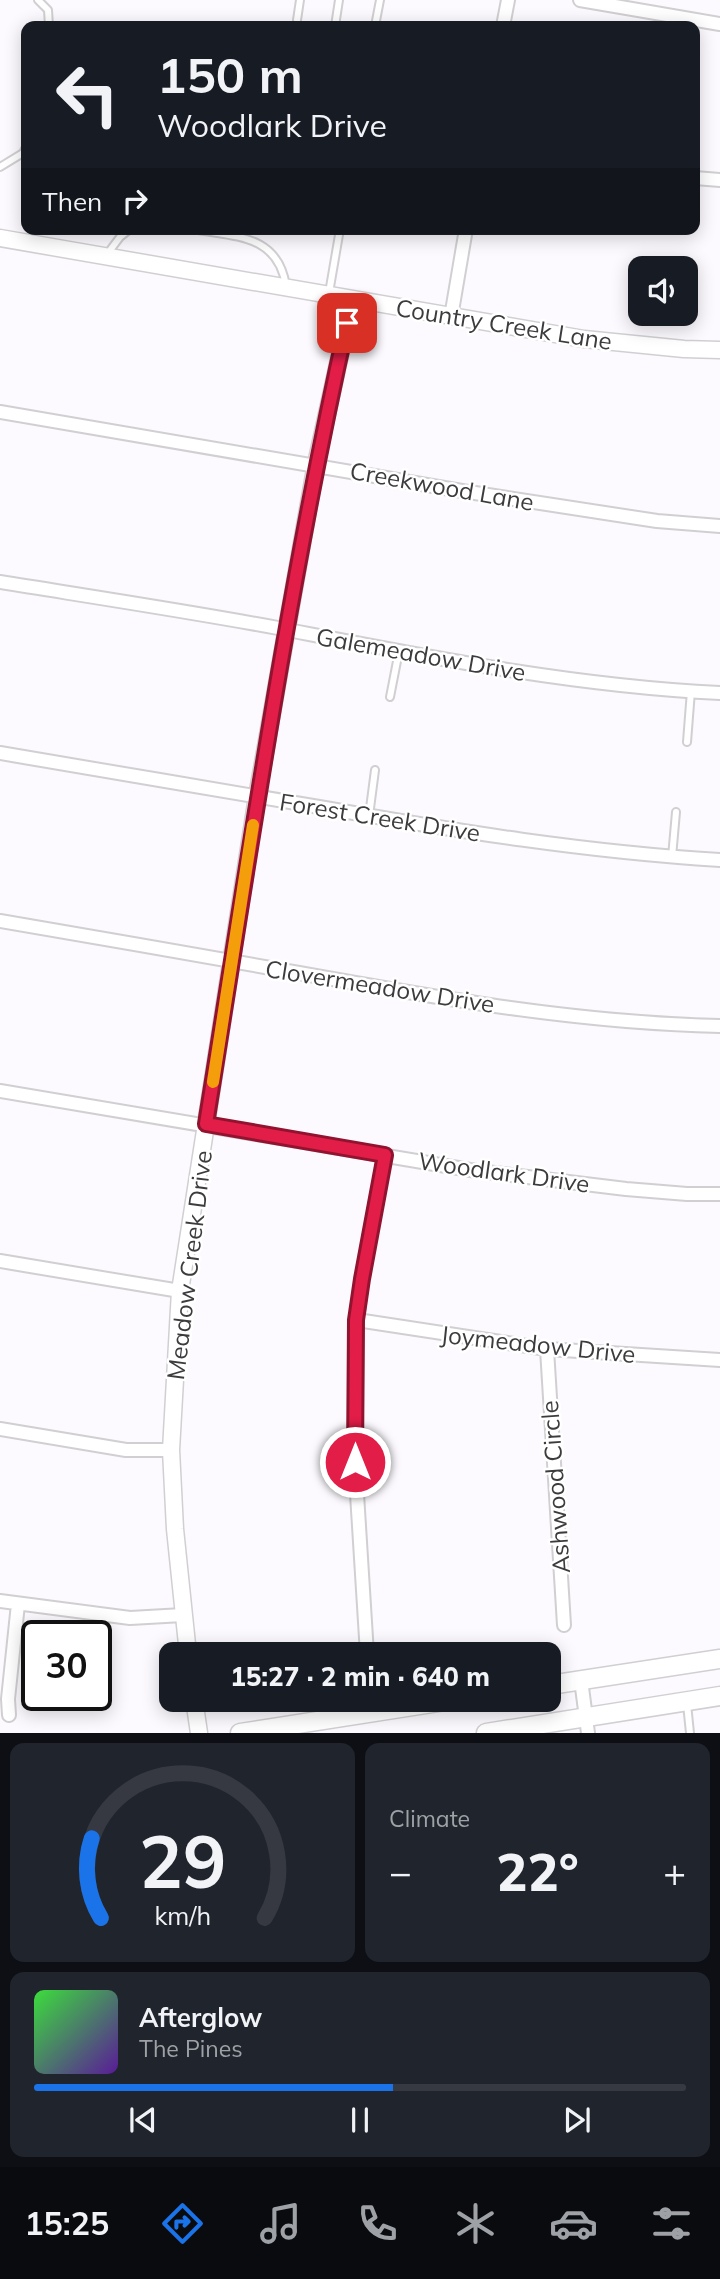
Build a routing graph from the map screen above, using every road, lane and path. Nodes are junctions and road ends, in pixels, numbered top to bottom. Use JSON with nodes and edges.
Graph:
{"nodes":[{"id":1,"x":38,"y":0,"type":"edge"},
{"id":2,"x":300,"y":0,"type":"edge"},
{"id":3,"x":339,"y":0,"type":"edge"},
{"id":4,"x":380,"y":0,"type":"edge"},
{"id":5,"x":508,"y":0,"type":"edge"},
{"id":6,"x":580,"y":0,"type":"edge"},
{"id":7,"x":297,"y":20,"type":"dead end"},
{"id":8,"x":49,"y":21,"type":"edge"},
{"id":9,"x":336,"y":21,"type":"edge"},
{"id":10,"x":376,"y":21,"type":"edge"},
{"id":11,"x":504,"y":21,"type":"edge"},
{"id":12,"x":720,"y":24,"type":"edge"},
{"id":13,"x":21,"y":154,"type":"edge"},
{"id":14,"x":0,"y":167,"type":"edge"},
{"id":15,"x":700,"y":178,"type":"edge"},
{"id":16,"x":720,"y":180,"type":"edge"},
{"id":17,"x":122,"y":235,"type":"edge"},
{"id":18,"x":227,"y":235,"type":"edge"},
{"id":19,"x":339,"y":235,"type":"edge"},
{"id":20,"x":465,"y":235,"type":"edge"},
{"id":21,"x":0,"y":238,"type":"edge"},
{"id":22,"x":105,"y":257,"type":"junction"},
{"id":23,"x":287,"y":288,"type":"junction"},
{"id":24,"x":328,"y":295,"type":"junction"},
{"id":25,"x":352,"y":300,"type":"junction"},
{"id":26,"x":451,"y":317,"type":"junction"},
{"id":27,"x":720,"y":351,"type":"edge"},
{"id":28,"x":0,"y":412,"type":"edge"},
{"id":29,"x":316,"y":464,"type":"junction"},
{"id":30,"x":720,"y":526,"type":"edge"},
{"id":31,"x":0,"y":582,"type":"edge"},
{"id":32,"x":287,"y":630,"type":"junction"},
{"id":33,"x":399,"y":651,"type":"junction"},
{"id":34,"x":691,"y":691,"type":"junction"},
{"id":35,"x":720,"y":693,"type":"edge"},
{"id":36,"x":390,"y":697,"type":"dead end"},
{"id":37,"x":687,"y":742,"type":"dead end"},
{"id":38,"x":0,"y":753,"type":"edge"},
{"id":39,"x":376,"y":771,"type":"dead end"},
{"id":40,"x":257,"y":797,"type":"junction"},
{"id":41,"x":676,"y":812,"type":"dead end"},
{"id":42,"x":369,"y":816,"type":"junction"},
{"id":43,"x":672,"y":857,"type":"junction"},
{"id":44,"x":720,"y":860,"type":"edge"},
{"id":45,"x":0,"y":921,"type":"edge"},
{"id":46,"x":232,"y":961,"type":"junction"},
{"id":47,"x":720,"y":1026,"type":"edge"},
{"id":48,"x":0,"y":1091,"type":"edge"},
{"id":49,"x":206,"y":1124,"type":"junction"},
{"id":50,"x":385,"y":1155,"type":"junction"},
{"id":51,"x":720,"y":1194,"type":"edge"},
{"id":52,"x":0,"y":1261,"type":"edge"},
{"id":53,"x":180,"y":1291,"type":"junction"},
{"id":54,"x":356,"y":1320,"type":"junction"},
{"id":55,"x":547,"y":1349,"type":"junction"},
{"id":56,"x":720,"y":1360,"type":"edge"},
{"id":57,"x":0,"y":1429,"type":"edge"},
{"id":58,"x":172,"y":1450,"type":"junction"},
{"id":59,"x":0,"y":1601,"type":"edge"},
{"id":60,"x":18,"y":1604,"type":"junction"},
{"id":61,"x":183,"y":1615,"type":"junction"},
{"id":62,"x":564,"y":1625,"type":"dead end"},
{"id":63,"x":186,"y":1642,"type":"edge"},
{"id":64,"x":366,"y":1642,"type":"edge"},
{"id":65,"x":720,"y":1659,"type":"edge"},
{"id":66,"x":581,"y":1680,"type":"junction"},
{"id":67,"x":561,"y":1683,"type":"edge"},
{"id":68,"x":720,"y":1696,"type":"edge"},
{"id":69,"x":687,"y":1702,"type":"junction"},
{"id":70,"x":196,"y":1712,"type":"edge"},
{"id":71,"x":375,"y":1712,"type":"edge"},
{"id":72,"x":9,"y":1715,"type":"dead end"},
{"id":73,"x":587,"y":1725,"type":"edge"},
{"id":74,"x":199,"y":1733,"type":"edge"},
{"id":75,"x":240,"y":1733,"type":"edge"},
{"id":76,"x":486,"y":1733,"type":"edge"},
{"id":77,"x":690,"y":1733,"type":"edge"}],
"edges":[{"from":1,"to":8,"type":"lane"},
{"from":2,"to":7,"type":"lane"},
{"from":3,"to":9,"type":"lane"},
{"from":4,"to":10,"type":"lane"},
{"from":5,"to":11,"type":"street"},
{"from":6,"to":12,"type":"street"},
{"from":13,"to":14,"type":"lane"},
{"from":15,"to":16,"type":"street"},
{"from":17,"to":22,"type":"lane"},
{"from":18,"to":23,"type":"lane"},
{"from":19,"to":24,"type":"lane"},
{"from":20,"to":26,"type":"street"},
{"from":21,"to":22,"type":"street","name":"Country Creek Lane"},
{"from":22,"to":23,"type":"street","name":"Country Creek Lane"},
{"from":23,"to":24,"type":"street","name":"Country Creek Lane"},
{"from":24,"to":25,"type":"street","name":"Country Creek Lane"},
{"from":25,"to":26,"type":"street","name":"Country Creek Lane"},
{"from":25,"to":29,"type":"street","name":"Meadow Creek Drive"},
{"from":26,"to":27,"type":"street","name":"Country Creek Lane"},
{"from":28,"to":29,"type":"street","name":"Creekwood Lane"},
{"from":29,"to":30,"type":"street","name":"Creekwood Lane"},
{"from":29,"to":32,"type":"street","name":"Meadow Creek Drive"},
{"from":31,"to":32,"type":"street","name":"Galemeadow Drive"},
{"from":32,"to":33,"type":"street","name":"Galemeadow Drive"},
{"from":32,"to":40,"type":"street","name":"Meadow Creek Drive"},
{"from":33,"to":34,"type":"street","name":"Galemeadow Drive"},
{"from":33,"to":36,"type":"lane"},
{"from":34,"to":35,"type":"street","name":"Galemeadow Drive"},
{"from":34,"to":37,"type":"lane"},
{"from":38,"to":40,"type":"street","name":"Forest Creek Drive"},
{"from":39,"to":42,"type":"lane"},
{"from":40,"to":42,"type":"street","name":"Forest Creek Drive"},
{"from":40,"to":46,"type":"street","name":"Meadow Creek Drive"},
{"from":41,"to":43,"type":"lane"},
{"from":42,"to":43,"type":"street","name":"Forest Creek Drive"},
{"from":43,"to":44,"type":"street","name":"Forest Creek Drive"},
{"from":45,"to":46,"type":"street","name":"Clovermeadow Drive"},
{"from":46,"to":47,"type":"street","name":"Clovermeadow Drive"},
{"from":46,"to":49,"type":"street","name":"Meadow Creek Drive"},
{"from":48,"to":49,"type":"street","name":"Woodlark Drive"},
{"from":49,"to":50,"type":"street","name":"Woodlark Drive"},
{"from":49,"to":53,"type":"street","name":"Meadow Creek Drive"},
{"from":50,"to":51,"type":"street","name":"Woodlark Drive"},
{"from":50,"to":54,"type":"street"},
{"from":52,"to":53,"type":"street"},
{"from":53,"to":58,"type":"street","name":"Meadow Creek Drive"},
{"from":54,"to":55,"type":"street","name":"Joymeadow Drive"},
{"from":54,"to":64,"type":"street"},
{"from":55,"to":56,"type":"street","name":"Joymeadow Drive"},
{"from":55,"to":62,"type":"street","name":"Ashwood Circle"},
{"from":57,"to":58,"type":"street"},
{"from":58,"to":61,"type":"street","name":"Meadow Creek Drive"},
{"from":59,"to":60,"type":"street"},
{"from":60,"to":61,"type":"street"},
{"from":60,"to":72,"type":"street"},
{"from":61,"to":63,"type":"street","name":"Meadow Creek Drive"},
{"from":65,"to":66,"type":"main road"},
{"from":66,"to":67,"type":"main road"},
{"from":66,"to":73,"type":"street"},
{"from":68,"to":69,"type":"main road"},
{"from":69,"to":73,"type":"main road"},
{"from":69,"to":77,"type":"lane"},
{"from":70,"to":74,"type":"street"},
{"from":71,"to":75,"type":"main road"},
{"from":73,"to":76,"type":"main road"}]}
